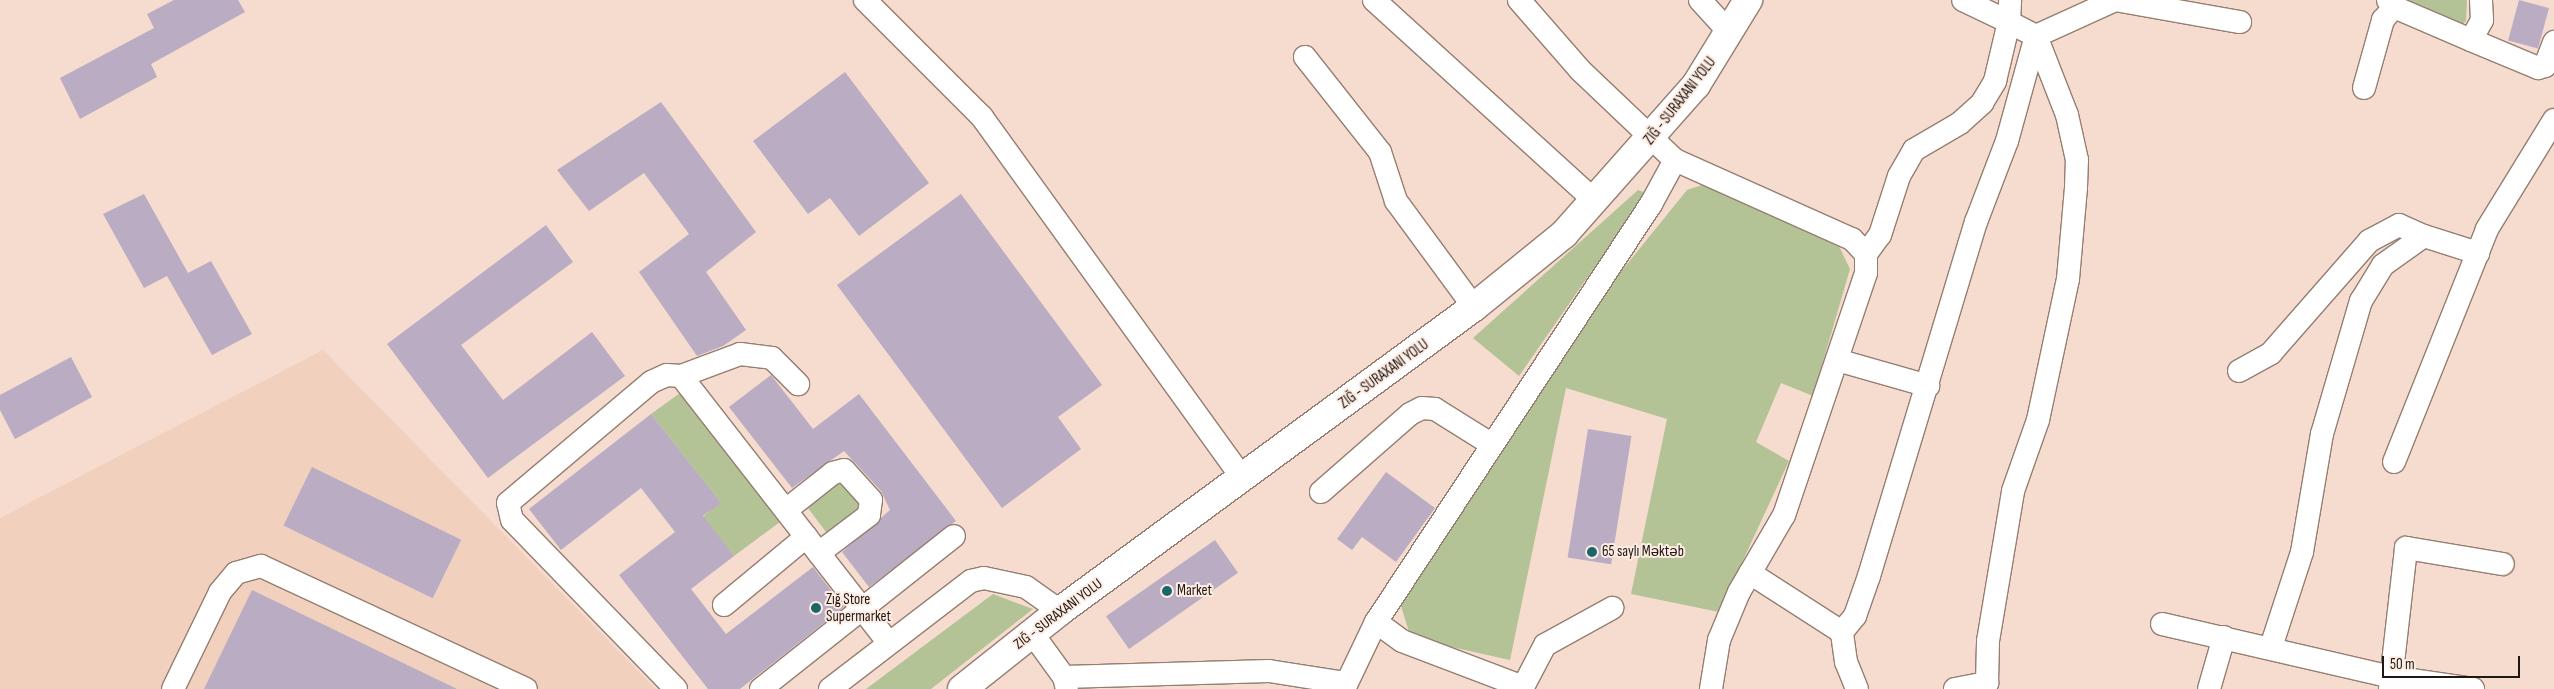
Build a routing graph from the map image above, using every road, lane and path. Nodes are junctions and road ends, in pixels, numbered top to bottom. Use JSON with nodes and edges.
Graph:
{"nodes":[{"id":1,"x":865,"y":0,"type":"edge"},
{"id":2,"x":1374,"y":0,"type":"edge"},
{"id":3,"x":1518,"y":0,"type":"edge"},
{"id":4,"x":1700,"y":0,"type":"edge"},
{"id":5,"x":1748,"y":0,"type":"edge"},
{"id":6,"x":1963,"y":0,"type":"edge"},
{"id":7,"x":2010,"y":0,"type":"edge"},
{"id":8,"x":2481,"y":0,"type":"edge"},
{"id":9,"x":2391,"y":4,"type":"edge"},
{"id":10,"x":2009,"y":22,"type":"junction"},
{"id":11,"x":2240,"y":22,"type":"dead end"},
{"id":12,"x":1730,"y":33,"type":"junction"},
{"id":13,"x":2036,"y":36,"type":"junction"},
{"id":14,"x":2471,"y":40,"type":"junction"},
{"id":15,"x":2554,"y":42,"type":"edge"},
{"id":16,"x":1306,"y":57,"type":"dead end"},
{"id":17,"x":2364,"y":88,"type":"dead end"},
{"id":18,"x":2554,"y":120,"type":"edge"},
{"id":19,"x":1651,"y":140,"type":"junction"},
{"id":20,"x":1675,"y":160,"type":"junction"},
{"id":21,"x":1595,"y":201,"type":"junction"},
{"id":22,"x":2424,"y":236,"type":"junction"},
{"id":23,"x":2478,"y":253,"type":"junction"},
{"id":24,"x":1866,"y":254,"type":"junction"},
{"id":25,"x":1474,"y":307,"type":"junction"},
{"id":26,"x":1837,"y":360,"type":"junction"},
{"id":27,"x":2239,"y":371,"type":"dead end"},
{"id":28,"x":681,"y":376,"type":"junction"},
{"id":29,"x":798,"y":384,"type":"dead end"},
{"id":30,"x":1928,"y":386,"type":"junction"},
{"id":31,"x":1491,"y":444,"type":"junction"},
{"id":32,"x":2394,"y":462,"type":"dead end"},
{"id":33,"x":1242,"y":478,"type":"junction"},
{"id":34,"x":1321,"y":492,"type":"dead end"},
{"id":35,"x":786,"y":510,"type":"junction"},
{"id":36,"x":954,"y":536,"type":"dead end"},
{"id":37,"x":812,"y":545,"type":"junction"},
{"id":38,"x":2503,"y":564,"type":"dead end"},
{"id":39,"x":1750,"y":573,"type":"junction"},
{"id":40,"x":724,"y":605,"type":"dead end"},
{"id":41,"x":1612,"y":608,"type":"dead end"},
{"id":42,"x":862,"y":609,"type":"junction"},
{"id":43,"x":1060,"y":611,"type":"junction"},
{"id":44,"x":1376,"y":622,"type":"junction"},
{"id":45,"x":2162,"y":624,"type":"dead end"},
{"id":46,"x":1842,"y":632,"type":"junction"},
{"id":47,"x":1032,"y":633,"type":"junction"},
{"id":48,"x":2224,"y":637,"type":"junction"},
{"id":49,"x":888,"y":642,"type":"junction"},
{"id":50,"x":2271,"y":647,"type":"junction"},
{"id":51,"x":1065,"y":683,"type":"edge"},
{"id":52,"x":2390,"y":683,"type":"edge"},
{"id":53,"x":1345,"y":686,"type":"edge"},
{"id":54,"x":1522,"y":688,"type":"edge"},
{"id":55,"x":173,"y":689,"type":"edge"},
{"id":56,"x":526,"y":689,"type":"edge"},
{"id":57,"x":676,"y":689,"type":"edge"},
{"id":58,"x":761,"y":689,"type":"edge"},
{"id":59,"x":830,"y":689,"type":"edge"},
{"id":60,"x":962,"y":689,"type":"edge"},
{"id":61,"x":1711,"y":689,"type":"edge"},
{"id":62,"x":1857,"y":689,"type":"edge"},
{"id":63,"x":1954,"y":689,"type":"edge"},
{"id":64,"x":2209,"y":689,"type":"edge"},
{"id":65,"x":2473,"y":689,"type":"edge"}],
"edges":[{"from":1,"to":33,"type":"street"},
{"from":2,"to":21,"type":"street"},
{"from":3,"to":19,"type":"street"},
{"from":4,"to":12,"type":"street"},
{"from":5,"to":12,"type":"main road"},
{"from":6,"to":10,"type":"street"},
{"from":7,"to":10,"type":"street"},
{"from":8,"to":14,"type":"street"},
{"from":9,"to":14,"type":"street"},
{"from":9,"to":17,"type":"street"},
{"from":10,"to":13,"type":"street"},
{"from":10,"to":24,"type":"street"},
{"from":11,"to":13,"type":"street"},
{"from":12,"to":19,"type":"main road"},
{"from":13,"to":30,"type":"street"},
{"from":13,"to":63,"type":"street"},
{"from":14,"to":15,"type":"street"},
{"from":16,"to":25,"type":"street"},
{"from":18,"to":23,"type":"street"},
{"from":19,"to":20,"type":"street"},
{"from":19,"to":21,"type":"main road"},
{"from":20,"to":24,"type":"street"},
{"from":20,"to":31,"type":"street"},
{"from":21,"to":25,"type":"main road"},
{"from":22,"to":23,"type":"street"},
{"from":22,"to":27,"type":"street"},
{"from":22,"to":50,"type":"street"},
{"from":23,"to":32,"type":"street"},
{"from":24,"to":26,"type":"street"},
{"from":25,"to":33,"type":"main road"},
{"from":26,"to":30,"type":"street"},
{"from":26,"to":39,"type":"street"},
{"from":28,"to":29,"type":"street"},
{"from":28,"to":35,"type":"street"},
{"from":28,"to":57,"type":"street"},
{"from":30,"to":46,"type":"street"},
{"from":31,"to":34,"type":"street"},
{"from":31,"to":44,"type":"street"},
{"from":33,"to":43,"type":"main road"},
{"from":35,"to":37,"type":"street"},
{"from":35,"to":37,"type":"street"},
{"from":36,"to":42,"type":"street"},
{"from":37,"to":40,"type":"street"},
{"from":37,"to":42,"type":"street"},
{"from":38,"to":52,"type":"street"},
{"from":39,"to":46,"type":"street"},
{"from":39,"to":61,"type":"street"},
{"from":41,"to":54,"type":"street"},
{"from":42,"to":49,"type":"street"},
{"from":42,"to":58,"type":"street"},
{"from":43,"to":47,"type":"main road"},
{"from":43,"to":49,"type":"street"},
{"from":44,"to":53,"type":"street"},
{"from":44,"to":54,"type":"street"},
{"from":45,"to":48,"type":"street"},
{"from":46,"to":62,"type":"street"},
{"from":47,"to":51,"type":"street"},
{"from":47,"to":60,"type":"main road"},
{"from":48,"to":50,"type":"street"},
{"from":48,"to":64,"type":"street"},
{"from":49,"to":59,"type":"street"},
{"from":50,"to":52,"type":"street"},
{"from":51,"to":53,"type":"street"},
{"from":52,"to":65,"type":"street"},
{"from":55,"to":56,"type":"street"}]}
